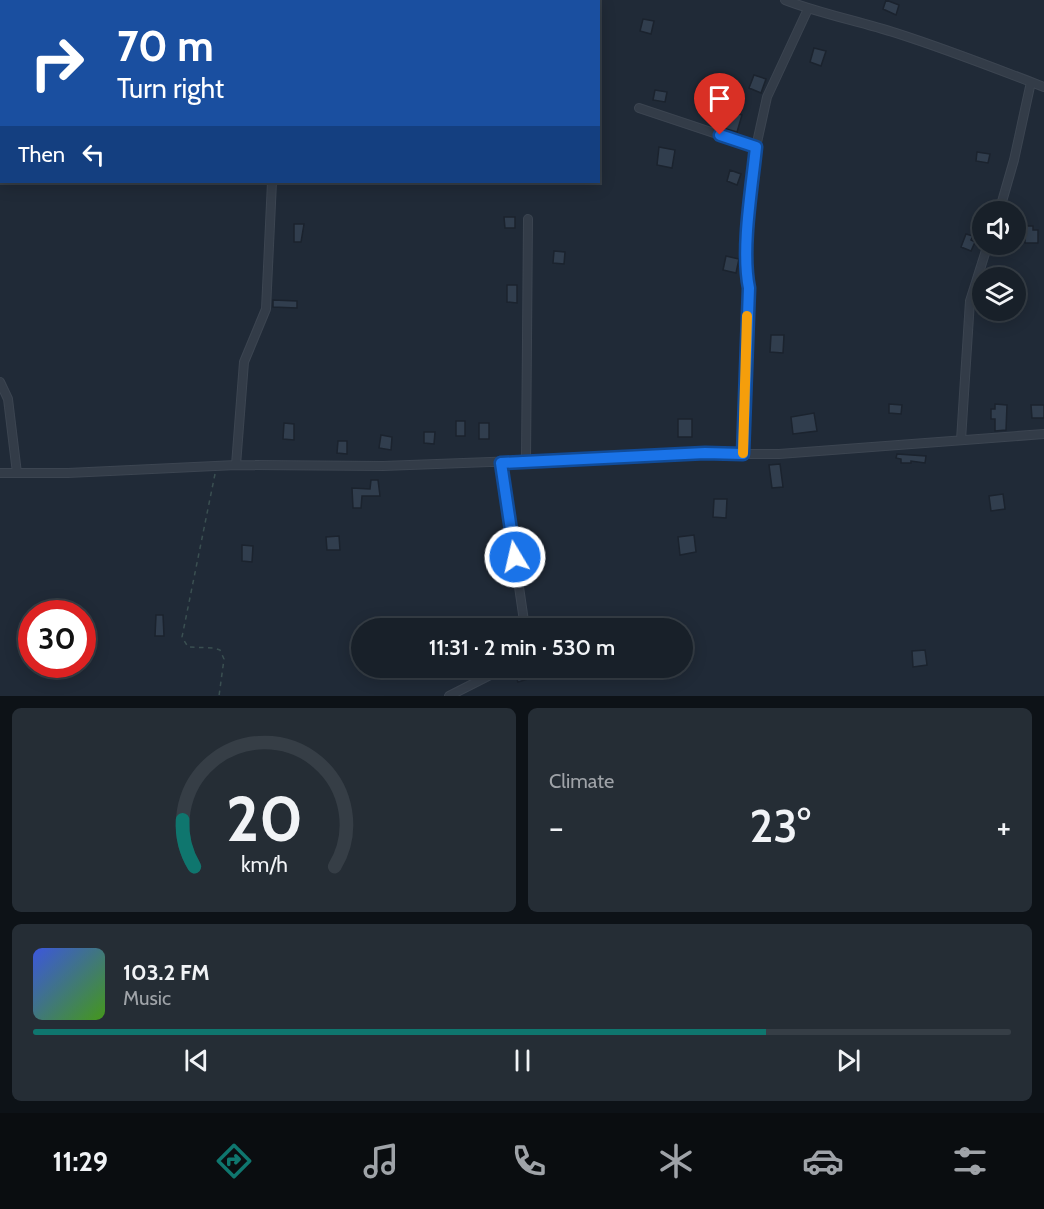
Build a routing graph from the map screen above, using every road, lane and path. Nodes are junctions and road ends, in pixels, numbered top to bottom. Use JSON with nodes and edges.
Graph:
{"nodes":[{"id":1,"x":785,"y":0,"type":"edge"},
{"id":2,"x":808,"y":9,"type":"junction"},
{"id":3,"x":1031,"y":82,"type":"junction"},
{"id":4,"x":1044,"y":87,"type":"edge"},
{"id":5,"x":639,"y":108,"type":"dead end"},
{"id":6,"x":756,"y":147,"type":"junction"},
{"id":7,"x":272,"y":183,"type":"edge"},
{"id":8,"x":1002,"y":201,"type":"edge"},
{"id":9,"x":528,"y":219,"type":"dead end"},
{"id":10,"x":985,"y":255,"type":"edge"},
{"id":11,"x":0,"y":382,"type":"edge"},
{"id":12,"x":1044,"y":434,"type":"edge"},
{"id":13,"x":961,"y":440,"type":"junction"},
{"id":14,"x":743,"y":454,"type":"junction"},
{"id":15,"x":526,"y":461,"type":"junction"},
{"id":16,"x":501,"y":463,"type":"junction"},
{"id":17,"x":236,"y":465,"type":"junction"},
{"id":18,"x":216,"y":466,"type":"junction"},
{"id":19,"x":0,"y":472,"type":"edge"},
{"id":20,"x":17,"y":472,"type":"junction"},
{"id":21,"x":524,"y":618,"type":"edge"},
{"id":22,"x":484,"y":678,"type":"edge"},
{"id":23,"x":219,"y":696,"type":"edge"},
{"id":24,"x":449,"y":696,"type":"edge"}],
"edges":[{"from":1,"to":2,"type":"street"},
{"from":2,"to":3,"type":"street"},
{"from":2,"to":6,"type":"street"},
{"from":3,"to":4,"type":"street"},
{"from":3,"to":8,"type":"street"},
{"from":5,"to":6,"type":"street"},
{"from":6,"to":14,"type":"street"},
{"from":7,"to":17,"type":"street"},
{"from":9,"to":15,"type":"street"},
{"from":10,"to":13,"type":"street"},
{"from":11,"to":20,"type":"street"},
{"from":12,"to":13,"type":"street"},
{"from":13,"to":14,"type":"street"},
{"from":14,"to":15,"type":"street"},
{"from":15,"to":16,"type":"street"},
{"from":16,"to":17,"type":"street"},
{"from":16,"to":21,"type":"street"},
{"from":17,"to":18,"type":"street"},
{"from":18,"to":20,"type":"street"},
{"from":18,"to":23,"type":"path"},
{"from":19,"to":20,"type":"street"},
{"from":22,"to":24,"type":"street"}]}
